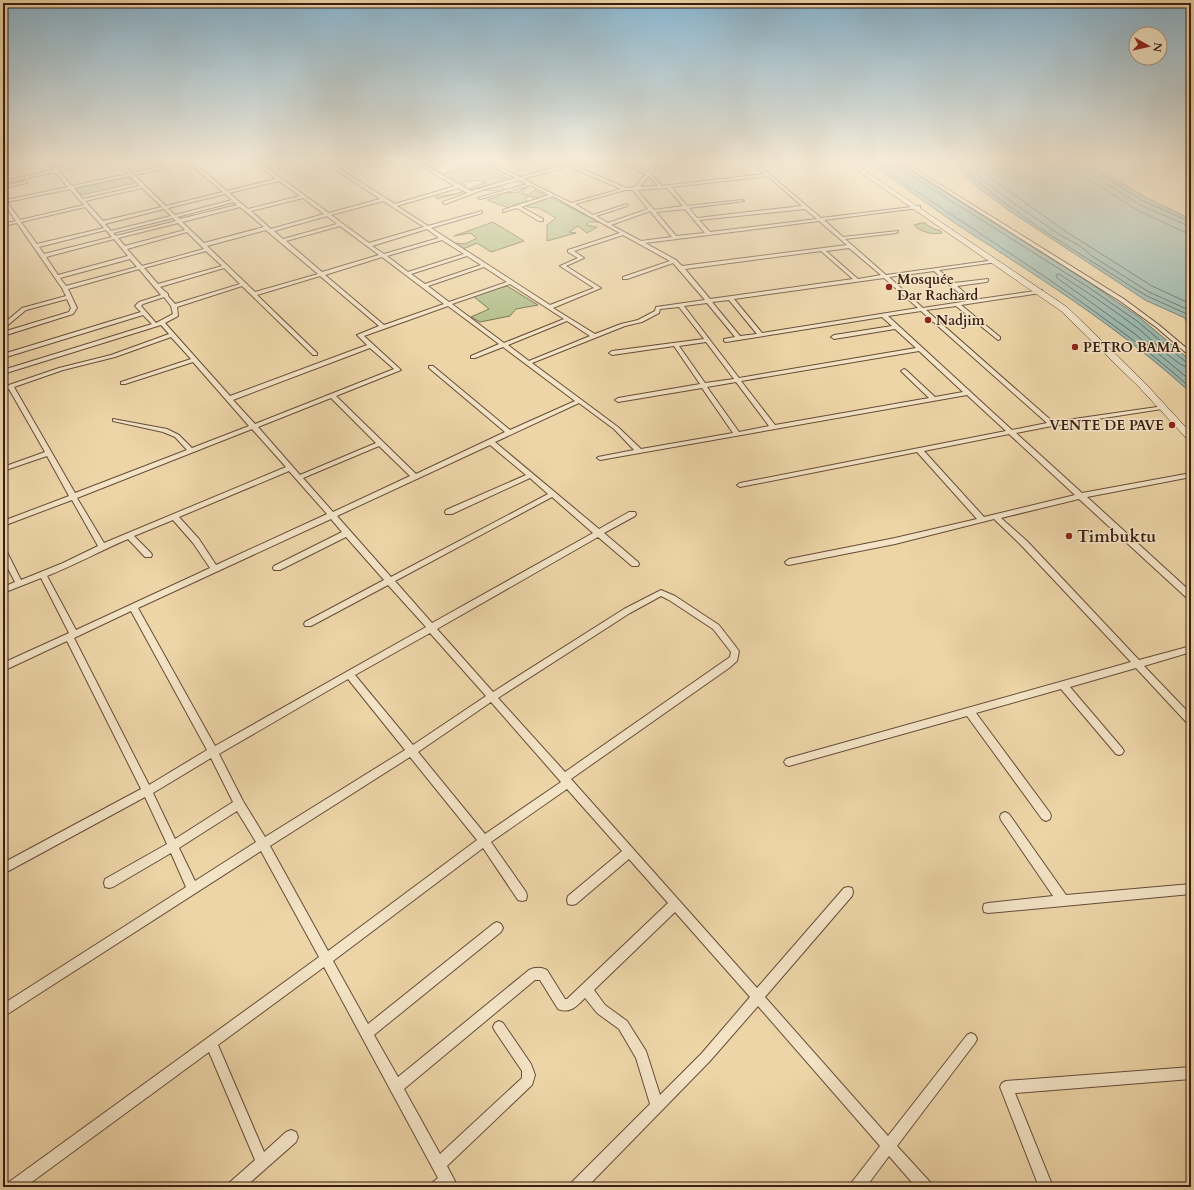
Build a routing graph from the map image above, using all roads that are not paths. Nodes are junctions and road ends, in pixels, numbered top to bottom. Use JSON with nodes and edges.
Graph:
{"nodes":[{"id":1,"x":174,"y":216,"type":"edge"},
{"id":2,"x":15,"y":217,"type":"edge"},
{"id":3,"x":37,"y":217,"type":"edge"},
{"id":4,"x":97,"y":217,"type":"edge"},
{"id":5,"x":127,"y":217,"type":"edge"},
{"id":6,"x":172,"y":217,"type":"edge"},
{"id":7,"x":197,"y":217,"type":"edge"},
{"id":8,"x":254,"y":217,"type":"edge"},
{"id":9,"x":322,"y":217,"type":"edge"},
{"id":10,"x":330,"y":217,"type":"edge"},
{"id":11,"x":411,"y":217,"type":"edge"},
{"id":12,"x":466,"y":217,"type":"edge"},
{"id":13,"x":535,"y":217,"type":"edge"},
{"id":14,"x":594,"y":217,"type":"edge"},
{"id":15,"x":632,"y":217,"type":"edge"},
{"id":16,"x":658,"y":217,"type":"edge"},
{"id":17,"x":694,"y":217,"type":"edge"},
{"id":18,"x":719,"y":217,"type":"edge"},
{"id":19,"x":817,"y":217,"type":"edge"},
{"id":20,"x":847,"y":217,"type":"edge"},
{"id":21,"x":932,"y":217,"type":"edge"},
{"id":22,"x":987,"y":217,"type":"edge"},
{"id":23,"x":696,"y":219,"type":"junction"},
{"id":24,"x":541,"y":220,"type":"dead end"},
{"id":25,"x":821,"y":220,"type":"junction"},
{"id":26,"x":18,"y":221,"type":"junction"},
{"id":27,"x":180,"y":221,"type":"junction"},
{"id":28,"x":102,"y":223,"type":"junction"},
{"id":29,"x":341,"y":224,"type":"junction"},
{"id":30,"x":609,"y":224,"type":"junction"},
{"id":31,"x":3,"y":225,"type":"edge"},
{"id":32,"x":429,"y":228,"type":"junction"},
{"id":33,"x":269,"y":229,"type":"junction"},
{"id":34,"x":189,"y":230,"type":"junction"},
{"id":35,"x":108,"y":231,"type":"junction"},
{"id":36,"x":896,"y":232,"type":"dead end"},
{"id":37,"x":625,"y":233,"type":"junction"},
{"id":38,"x":709,"y":234,"type":"junction"},
{"id":39,"x":115,"y":238,"type":"junction"},
{"id":40,"x":443,"y":238,"type":"junction"},
{"id":41,"x":675,"y":238,"type":"junction"},
{"id":42,"x":842,"y":238,"type":"junction"},
{"id":43,"x":282,"y":241,"type":"junction"},
{"id":44,"x":642,"y":242,"type":"junction"},
{"id":45,"x":36,"y":246,"type":"junction"},
{"id":46,"x":369,"y":246,"type":"junction"},
{"id":47,"x":851,"y":246,"type":"junction"},
{"id":48,"x":206,"y":247,"type":"junction"},
{"id":49,"x":124,"y":248,"type":"junction"},
{"id":50,"x":822,"y":250,"type":"junction"},
{"id":51,"x":468,"y":254,"type":"junction"},
{"id":52,"x":43,"y":256,"type":"junction"},
{"id":53,"x":383,"y":256,"type":"junction"},
{"id":54,"x":132,"y":257,"type":"junction"},
{"id":55,"x":674,"y":261,"type":"junction"},
{"id":56,"x":995,"y":261,"type":"junction"},
{"id":57,"x":485,"y":265,"type":"junction"},
{"id":58,"x":226,"y":266,"type":"junction"},
{"id":59,"x":141,"y":267,"type":"junction"},
{"id":60,"x":681,"y":268,"type":"junction"},
{"id":61,"x":935,"y":269,"type":"junction"},
{"id":62,"x":321,"y":274,"type":"junction"},
{"id":63,"x":407,"y":274,"type":"junction"},
{"id":64,"x":885,"y":276,"type":"junction"},
{"id":65,"x":57,"y":277,"type":"junction"},
{"id":66,"x":625,"y":278,"type":"dead end"},
{"id":67,"x":857,"y":280,"type":"junction"},
{"id":68,"x":986,"y":280,"type":"dead end"},
{"id":69,"x":511,"y":282,"type":"junction"},
{"id":70,"x":244,"y":284,"type":"junction"},
{"id":71,"x":954,"y":285,"type":"junction"},
{"id":72,"x":157,"y":286,"type":"junction"},
{"id":73,"x":424,"y":286,"type":"junction"},
{"id":74,"x":65,"y":288,"type":"junction"},
{"id":75,"x":1040,"y":291,"type":"junction"},
{"id":76,"x":254,"y":294,"type":"junction"},
{"id":77,"x":166,"y":296,"type":"junction"},
{"id":78,"x":69,"y":297,"type":"junction"},
{"id":79,"x":730,"y":298,"type":"junction"},
{"id":80,"x":709,"y":301,"type":"junction"},
{"id":81,"x":972,"y":302,"type":"junction"},
{"id":82,"x":448,"y":304,"type":"junction"},
{"id":83,"x":957,"y":304,"type":"junction"},
{"id":84,"x":681,"y":305,"type":"junction"},
{"id":85,"x":174,"y":306,"type":"junction"},
{"id":86,"x":550,"y":307,"type":"junction"},
{"id":87,"x":923,"y":309,"type":"junction"},
{"id":88,"x":144,"y":313,"type":"junction"},
{"id":89,"x":883,"y":316,"type":"junction"},
{"id":90,"x":568,"y":319,"type":"junction"},
{"id":91,"x":162,"y":323,"type":"junction"},
{"id":92,"x":155,"y":325,"type":"junction"},
{"id":93,"x":3,"y":327,"type":"edge"},
{"id":94,"x":383,"y":327,"type":"junction"},
{"id":95,"x":896,"y":328,"type":"junction"},
{"id":96,"x":3,"y":334,"type":"edge"},
{"id":97,"x":760,"y":334,"type":"junction"},
{"id":98,"x":172,"y":335,"type":"junction"},
{"id":99,"x":595,"y":337,"type":"junction"},
{"id":100,"x":834,"y":337,"type":"dead end"},
{"id":101,"x":739,"y":338,"type":"junction"},
{"id":102,"x":998,"y":338,"type":"dead end"},
{"id":103,"x":707,"y":340,"type":"junction"},
{"id":104,"x":726,"y":340,"type":"dead end"},
{"id":105,"x":675,"y":344,"type":"junction"},
{"id":106,"x":503,"y":345,"type":"junction"},
{"id":107,"x":372,"y":346,"type":"junction"},
{"id":108,"x":920,"y":349,"type":"junction"},
{"id":109,"x":612,"y":353,"type":"dead end"},
{"id":110,"x":315,"y":354,"type":"dead end"},
{"id":111,"x":1191,"y":355,"type":"edge"},
{"id":112,"x":3,"y":356,"type":"edge"},
{"id":113,"x":473,"y":357,"type":"dead end"},
{"id":114,"x":194,"y":360,"type":"junction"},
{"id":115,"x":528,"y":363,"type":"junction"},
{"id":116,"x":431,"y":367,"type":"dead end"},
{"id":117,"x":904,"y":370,"type":"dead end"},
{"id":118,"x":3,"y":372,"type":"edge"},
{"id":119,"x":737,"y":380,"type":"junction"},
{"id":120,"x":123,"y":383,"type":"dead end"},
{"id":121,"x":704,"y":385,"type":"junction"},
{"id":122,"x":10,"y":386,"type":"junction"},
{"id":123,"x":3,"y":389,"type":"edge"},
{"id":124,"x":968,"y":393,"type":"junction"},
{"id":125,"x":332,"y":396,"type":"junction"},
{"id":126,"x":229,"y":399,"type":"junction"},
{"id":127,"x":933,"y":399,"type":"junction"},
{"id":128,"x":618,"y":400,"type":"dead end"},
{"id":129,"x":579,"y":401,"type":"junction"},
{"id":130,"x":1162,"y":407,"type":"junction"},
{"id":131,"x":114,"y":420,"type":"dead end"},
{"id":132,"x":1052,"y":424,"type":"junction"},
{"id":133,"x":254,"y":427,"type":"junction"},
{"id":134,"x":773,"y":427,"type":"junction"},
{"id":135,"x":1011,"y":432,"type":"junction"},
{"id":136,"x":510,"y":433,"type":"junction"},
{"id":137,"x":737,"y":434,"type":"junction"},
{"id":138,"x":1191,"y":438,"type":"edge"},
{"id":139,"x":491,"y":442,"type":"junction"},
{"id":140,"x":381,"y":443,"type":"junction"},
{"id":141,"x":919,"y":450,"type":"junction"},
{"id":142,"x":639,"y":451,"type":"junction"},
{"id":143,"x":192,"y":452,"type":"junction"},
{"id":144,"x":49,"y":453,"type":"junction"},
{"id":145,"x":600,"y":458,"type":"dead end"},
{"id":146,"x":290,"y":468,"type":"junction"},
{"id":147,"x":3,"y":469,"type":"edge"},
{"id":148,"x":531,"y":475,"type":"junction"},
{"id":149,"x":1191,"y":475,"type":"edge"},
{"id":150,"x":415,"y":477,"type":"junction"},
{"id":151,"x":298,"y":478,"type":"junction"},
{"id":152,"x":740,"y":485,"type":"dead end"},
{"id":153,"x":553,"y":494,"type":"junction"},
{"id":154,"x":1081,"y":496,"type":"junction"},
{"id":155,"x":73,"y":497,"type":"junction"},
{"id":156,"x":449,"y":512,"type":"dead end"},
{"id":157,"x":632,"y":514,"type":"dead end"},
{"id":158,"x":331,"y":515,"type":"junction"},
{"id":159,"x":174,"y":516,"type":"junction"},
{"id":160,"x":996,"y":517,"type":"junction"},
{"id":161,"x":982,"y":520,"type":"junction"},
{"id":162,"x":3,"y":524,"type":"edge"},
{"id":163,"x":347,"y":533,"type":"junction"},
{"id":164,"x":599,"y":533,"type":"junction"},
{"id":165,"x":129,"y":536,"type":"junction"},
{"id":166,"x":102,"y":546,"type":"junction"},
{"id":167,"x":3,"y":552,"type":"edge"},
{"id":168,"x":148,"y":555,"type":"dead end"},
{"id":169,"x":789,"y":562,"type":"dead end"},
{"id":170,"x":635,"y":564,"type":"dead end"},
{"id":171,"x":277,"y":568,"type":"dead end"},
{"id":172,"x":215,"y":569,"type":"junction"},
{"id":173,"x":43,"y":575,"type":"junction"},
{"id":174,"x":390,"y":581,"type":"junction"},
{"id":175,"x":19,"y":583,"type":"junction"},
{"id":176,"x":3,"y":590,"type":"edge"},
{"id":177,"x":1191,"y":597,"type":"edge"},
{"id":178,"x":133,"y":607,"type":"junction"},
{"id":179,"x":308,"y":624,"type":"dead end"},
{"id":180,"x":431,"y":628,"type":"junction"},
{"id":181,"x":72,"y":635,"type":"junction"},
{"id":182,"x":1191,"y":649,"type":"edge"},
{"id":183,"x":1137,"y":664,"type":"junction"},
{"id":184,"x":3,"y":667,"type":"edge"},
{"id":185,"x":350,"y":675,"type":"junction"},
{"id":186,"x":1063,"y":685,"type":"junction"},
{"id":187,"x":492,"y":697,"type":"junction"},
{"id":188,"x":968,"y":711,"type":"junction"},
{"id":189,"x":1191,"y":721,"type":"edge"},
{"id":190,"x":412,"y":751,"type":"junction"},
{"id":191,"x":1120,"y":751,"type":"dead end"},
{"id":192,"x":213,"y":752,"type":"junction"},
{"id":193,"x":789,"y":762,"type":"dead end"},
{"id":194,"x":566,"y":780,"type":"junction"},
{"id":195,"x":147,"y":791,"type":"junction"},
{"id":196,"x":239,"y":804,"type":"junction"},
{"id":197,"x":1046,"y":816,"type":"dead end"},
{"id":198,"x":1005,"y":817,"type":"dead end"},
{"id":199,"x":484,"y":841,"type":"junction"},
{"id":200,"x":263,"y":844,"type":"junction"},
{"id":201,"x":173,"y":846,"type":"junction"},
{"id":202,"x":629,"y":852,"type":"junction"},
{"id":203,"x":3,"y":869,"type":"edge"},
{"id":204,"x":109,"y":883,"type":"dead end"},
{"id":205,"x":194,"y":889,"type":"junction"},
{"id":206,"x":1191,"y":889,"type":"edge"},
{"id":207,"x":848,"y":892,"type":"dead end"},
{"id":208,"x":522,"y":896,"type":"dead end"},
{"id":209,"x":572,"y":900,"type":"dead end"},
{"id":210,"x":1063,"y":901,"type":"junction"},
{"id":211,"x":675,"y":904,"type":"junction"},
{"id":212,"x":988,"y":908,"type":"dead end"},
{"id":213,"x":497,"y":928,"type":"dead end"},
{"id":214,"x":326,"y":959,"type":"junction"},
{"id":215,"x":586,"y":989,"type":"junction"},
{"id":216,"x":758,"y":998,"type":"junction"},
{"id":217,"x":3,"y":1011,"type":"edge"},
{"id":218,"x":499,"y":1027,"type":"dead end"},
{"id":219,"x":367,"y":1033,"type":"junction"},
{"id":220,"x":971,"y":1039,"type":"dead end"},
{"id":221,"x":211,"y":1043,"type":"junction"},
{"id":222,"x":1191,"y":1073,"type":"edge"},
{"id":223,"x":396,"y":1087,"type":"junction"},
{"id":224,"x":657,"y":1105,"type":"junction"},
{"id":225,"x":291,"y":1137,"type":"dead end"},
{"id":226,"x":889,"y":1146,"type":"junction"},
{"id":227,"x":262,"y":1162,"type":"junction"},
{"id":228,"x":439,"y":1164,"type":"junction"},
{"id":229,"x":445,"y":1184,"type":"edge"},
{"id":230,"x":14,"y":1187,"type":"edge"},
{"id":231,"x":235,"y":1187,"type":"edge"},
{"id":232,"x":577,"y":1187,"type":"edge"},
{"id":233,"x":857,"y":1187,"type":"edge"},
{"id":234,"x":925,"y":1187,"type":"edge"},
{"id":235,"x":1046,"y":1187,"type":"edge"}],
"edges":[{"from":1,"to":27,"type":"street"},
{"from":2,"to":26,"type":"street"},
{"from":3,"to":26,"type":"street"},
{"from":4,"to":28,"type":"street"},
{"from":5,"to":28,"type":"street"},
{"from":6,"to":35,"type":"street"},
{"from":7,"to":27,"type":"street"},
{"from":8,"to":33,"type":"street"},
{"from":9,"to":33,"type":"street"},
{"from":10,"to":29,"type":"street"},
{"from":11,"to":32,"type":"street"},
{"from":12,"to":32,"type":"street"},
{"from":13,"to":24,"type":"street"},
{"from":14,"to":30,"type":"street"},
{"from":15,"to":30,"type":"street"},
{"from":16,"to":41,"type":"street"},
{"from":17,"to":23,"type":"street"},
{"from":18,"to":23,"type":"street"},
{"from":19,"to":25,"type":"street"},
{"from":20,"to":25,"type":"street"},
{"from":21,"to":56,"type":"main road"},
{"from":22,"to":111,"type":"street"},
{"from":23,"to":38,"type":"street"},
{"from":25,"to":38,"type":"street"},
{"from":25,"to":42,"type":"street"},
{"from":26,"to":31,"type":"street"},
{"from":26,"to":45,"type":"street"},
{"from":27,"to":34,"type":"street"},
{"from":27,"to":39,"type":"street"},
{"from":28,"to":35,"type":"street"},
{"from":29,"to":43,"type":"street"},
{"from":29,"to":46,"type":"street"},
{"from":30,"to":37,"type":"street"},
{"from":32,"to":40,"type":"street"},
{"from":32,"to":46,"type":"street"},
{"from":33,"to":43,"type":"street"},
{"from":33,"to":48,"type":"street"},
{"from":34,"to":48,"type":"street"},
{"from":34,"to":49,"type":"street"},
{"from":35,"to":39,"type":"street"},
{"from":35,"to":45,"type":"street"},
{"from":36,"to":42,"type":"street"},
{"from":37,"to":44,"type":"street"},
{"from":37,"to":86,"type":"street"},
{"from":38,"to":41,"type":"street"},
{"from":39,"to":49,"type":"street"},
{"from":39,"to":52,"type":"street"},
{"from":40,"to":51,"type":"street"},
{"from":40,"to":53,"type":"street"},
{"from":41,"to":44,"type":"street"},
{"from":42,"to":47,"type":"street"},
{"from":43,"to":62,"type":"street"},
{"from":44,"to":55,"type":"street"},
{"from":45,"to":52,"type":"street"},
{"from":46,"to":53,"type":"street"},
{"from":47,"to":50,"type":"street"},
{"from":47,"to":64,"type":"street"},
{"from":48,"to":58,"type":"street"},
{"from":48,"to":59,"type":"street"},
{"from":49,"to":54,"type":"street"},
{"from":50,"to":60,"type":"street"},
{"from":50,"to":67,"type":"street"},
{"from":51,"to":57,"type":"street"},
{"from":51,"to":63,"type":"street"},
{"from":52,"to":65,"type":"street"},
{"from":53,"to":62,"type":"street"},
{"from":53,"to":63,"type":"street"},
{"from":54,"to":59,"type":"street"},
{"from":54,"to":65,"type":"street"},
{"from":55,"to":60,"type":"street"},
{"from":55,"to":66,"type":"street"},
{"from":56,"to":61,"type":"street"},
{"from":56,"to":75,"type":"main road"},
{"from":57,"to":69,"type":"street"},
{"from":57,"to":73,"type":"street"},
{"from":58,"to":70,"type":"street"},
{"from":58,"to":72,"type":"street"},
{"from":59,"to":72,"type":"street"},
{"from":59,"to":74,"type":"street"},
{"from":60,"to":80,"type":"street"},
{"from":61,"to":64,"type":"street"},
{"from":61,"to":71,"type":"street"},
{"from":62,"to":76,"type":"street"},
{"from":62,"to":94,"type":"street"},
{"from":63,"to":73,"type":"street"},
{"from":64,"to":67,"type":"street"},
{"from":64,"to":87,"type":"street"},
{"from":65,"to":74,"type":"street"},
{"from":67,"to":79,"type":"street"},
{"from":68,"to":71,"type":"street"},
{"from":69,"to":82,"type":"street"},
{"from":69,"to":86,"type":"street"},
{"from":70,"to":76,"type":"street"},
{"from":70,"to":85,"type":"street"},
{"from":71,"to":81,"type":"street"},
{"from":72,"to":77,"type":"street"},
{"from":73,"to":82,"type":"street"},
{"from":74,"to":78,"type":"street"},
{"from":75,"to":81,"type":"street"},
{"from":75,"to":130,"type":"main road"},
{"from":76,"to":110,"type":"street"},
{"from":77,"to":85,"type":"street"},
{"from":77,"to":88,"type":"street"},
{"from":78,"to":93,"type":"street"},
{"from":78,"to":96,"type":"street"},
{"from":79,"to":80,"type":"street"},
{"from":79,"to":97,"type":"street"},
{"from":80,"to":84,"type":"street"},
{"from":80,"to":101,"type":"street"},
{"from":81,"to":83,"type":"street"},
{"from":82,"to":94,"type":"street"},
{"from":82,"to":106,"type":"street"},
{"from":83,"to":87,"type":"street"},
{"from":83,"to":102,"type":"street"},
{"from":84,"to":99,"type":"street"},
{"from":84,"to":103,"type":"street"},
{"from":85,"to":91,"type":"street"},
{"from":86,"to":90,"type":"street"},
{"from":87,"to":89,"type":"street"},
{"from":87,"to":132,"type":"street"},
{"from":88,"to":92,"type":"street"},
{"from":88,"to":112,"type":"street"},
{"from":89,"to":95,"type":"street"},
{"from":89,"to":97,"type":"street"},
{"from":90,"to":99,"type":"street"},
{"from":90,"to":106,"type":"street"},
{"from":91,"to":92,"type":"street"},
{"from":91,"to":98,"type":"street"},
{"from":92,"to":118,"type":"street"},
{"from":94,"to":107,"type":"street"},
{"from":95,"to":100,"type":"street"},
{"from":95,"to":108,"type":"street"},
{"from":97,"to":101,"type":"street"},
{"from":98,"to":114,"type":"street"},
{"from":98,"to":122,"type":"street"},
{"from":99,"to":115,"type":"street"},
{"from":101,"to":104,"type":"street"},
{"from":103,"to":105,"type":"street"},
{"from":103,"to":119,"type":"street"},
{"from":105,"to":109,"type":"street"},
{"from":105,"to":121,"type":"street"},
{"from":106,"to":113,"type":"street"},
{"from":106,"to":115,"type":"street"},
{"from":107,"to":125,"type":"street"},
{"from":107,"to":126,"type":"street"},
{"from":108,"to":119,"type":"street"},
{"from":108,"to":124,"type":"street"},
{"from":114,"to":120,"type":"street"},
{"from":114,"to":126,"type":"street"},
{"from":115,"to":129,"type":"street"},
{"from":116,"to":136,"type":"street"},
{"from":117,"to":127,"type":"street"},
{"from":119,"to":121,"type":"street"},
{"from":119,"to":134,"type":"street"},
{"from":121,"to":128,"type":"street"},
{"from":121,"to":137,"type":"street"},
{"from":122,"to":123,"type":"street"},
{"from":122,"to":144,"type":"street"},
{"from":124,"to":127,"type":"street"},
{"from":124,"to":135,"type":"street"},
{"from":125,"to":133,"type":"street"},
{"from":125,"to":140,"type":"street"},
{"from":126,"to":133,"type":"street"},
{"from":127,"to":134,"type":"street"},
{"from":129,"to":136,"type":"street"},
{"from":129,"to":142,"type":"street"},
{"from":130,"to":132,"type":"street"},
{"from":130,"to":138,"type":"main road"},
{"from":131,"to":143,"type":"street"},
{"from":132,"to":135,"type":"street"},
{"from":133,"to":143,"type":"street"},
{"from":133,"to":146,"type":"street"},
{"from":134,"to":137,"type":"street"},
{"from":135,"to":141,"type":"street"},
{"from":135,"to":154,"type":"street"},
{"from":136,"to":139,"type":"street"},
{"from":137,"to":142,"type":"street"},
{"from":139,"to":148,"type":"street"},
{"from":139,"to":150,"type":"street"},
{"from":140,"to":150,"type":"street"},
{"from":140,"to":151,"type":"street"},
{"from":141,"to":152,"type":"street"},
{"from":141,"to":161,"type":"street"},
{"from":142,"to":145,"type":"street"},
{"from":143,"to":155,"type":"street"},
{"from":144,"to":147,"type":"street"},
{"from":144,"to":155,"type":"street"},
{"from":146,"to":151,"type":"street"},
{"from":146,"to":159,"type":"street"},
{"from":148,"to":153,"type":"street"},
{"from":148,"to":156,"type":"street"},
{"from":149,"to":154,"type":"street"},
{"from":150,"to":158,"type":"street"},
{"from":151,"to":158,"type":"street"},
{"from":153,"to":164,"type":"street"},
{"from":153,"to":174,"type":"street"},
{"from":154,"to":160,"type":"street"},
{"from":154,"to":177,"type":"street"},
{"from":155,"to":162,"type":"street"},
{"from":155,"to":166,"type":"street"},
{"from":157,"to":164,"type":"street"},
{"from":158,"to":163,"type":"street"},
{"from":158,"to":172,"type":"street"},
{"from":159,"to":165,"type":"street"},
{"from":159,"to":172,"type":"street"},
{"from":160,"to":161,"type":"street"},
{"from":160,"to":183,"type":"street"},
{"from":161,"to":169,"type":"street"},
{"from":163,"to":171,"type":"street"},
{"from":163,"to":174,"type":"street"},
{"from":164,"to":170,"type":"street"},
{"from":164,"to":180,"type":"street"},
{"from":165,"to":166,"type":"street"},
{"from":165,"to":168,"type":"street"},
{"from":166,"to":173,"type":"street"},
{"from":167,"to":175,"type":"street"},
{"from":172,"to":178,"type":"street"},
{"from":173,"to":175,"type":"street"},
{"from":173,"to":181,"type":"street"},
{"from":174,"to":179,"type":"street"},
{"from":174,"to":180,"type":"street"},
{"from":175,"to":176,"type":"street"},
{"from":178,"to":181,"type":"street"},
{"from":178,"to":192,"type":"street"},
{"from":180,"to":185,"type":"street"},
{"from":180,"to":187,"type":"street"},
{"from":181,"to":184,"type":"street"},
{"from":181,"to":195,"type":"street"},
{"from":182,"to":183,"type":"street"},
{"from":183,"to":186,"type":"street"},
{"from":183,"to":189,"type":"street"},
{"from":185,"to":190,"type":"street"},
{"from":185,"to":192,"type":"street"},
{"from":186,"to":188,"type":"street"},
{"from":186,"to":191,"type":"street"},
{"from":187,"to":190,"type":"street"},
{"from":187,"to":194,"type":"street"},
{"from":187,"to":194,"type":"street"},
{"from":188,"to":193,"type":"street"},
{"from":188,"to":197,"type":"street"},
{"from":190,"to":199,"type":"street"},
{"from":190,"to":200,"type":"street"},
{"from":192,"to":195,"type":"street"},
{"from":192,"to":196,"type":"street"},
{"from":194,"to":199,"type":"street"},
{"from":194,"to":202,"type":"street"},
{"from":195,"to":201,"type":"street"},
{"from":195,"to":203,"type":"street"},
{"from":196,"to":200,"type":"street"},
{"from":196,"to":201,"type":"street"},
{"from":198,"to":210,"type":"street"},
{"from":199,"to":208,"type":"street"},
{"from":199,"to":214,"type":"street"},
{"from":200,"to":205,"type":"street"},
{"from":200,"to":214,"type":"street"},
{"from":201,"to":204,"type":"street"},
{"from":201,"to":205,"type":"street"},
{"from":202,"to":209,"type":"street"},
{"from":202,"to":211,"type":"street"},
{"from":205,"to":217,"type":"street"},
{"from":206,"to":210,"type":"street"},
{"from":207,"to":216,"type":"street"},
{"from":210,"to":212,"type":"street"},
{"from":211,"to":215,"type":"street"},
{"from":211,"to":216,"type":"street"},
{"from":213,"to":219,"type":"street"},
{"from":214,"to":219,"type":"street"},
{"from":214,"to":221,"type":"street"},
{"from":215,"to":223,"type":"street"},
{"from":215,"to":224,"type":"street"},
{"from":216,"to":224,"type":"street"},
{"from":216,"to":226,"type":"street"},
{"from":218,"to":228,"type":"street"},
{"from":219,"to":223,"type":"street"},
{"from":220,"to":226,"type":"street"},
{"from":221,"to":227,"type":"street"},
{"from":221,"to":230,"type":"street"},
{"from":222,"to":235,"type":"street"},
{"from":223,"to":228,"type":"street"},
{"from":224,"to":232,"type":"street"},
{"from":225,"to":227,"type":"street"},
{"from":226,"to":233,"type":"street"},
{"from":226,"to":234,"type":"street"},
{"from":227,"to":231,"type":"street"},
{"from":228,"to":229,"type":"street"}]}
